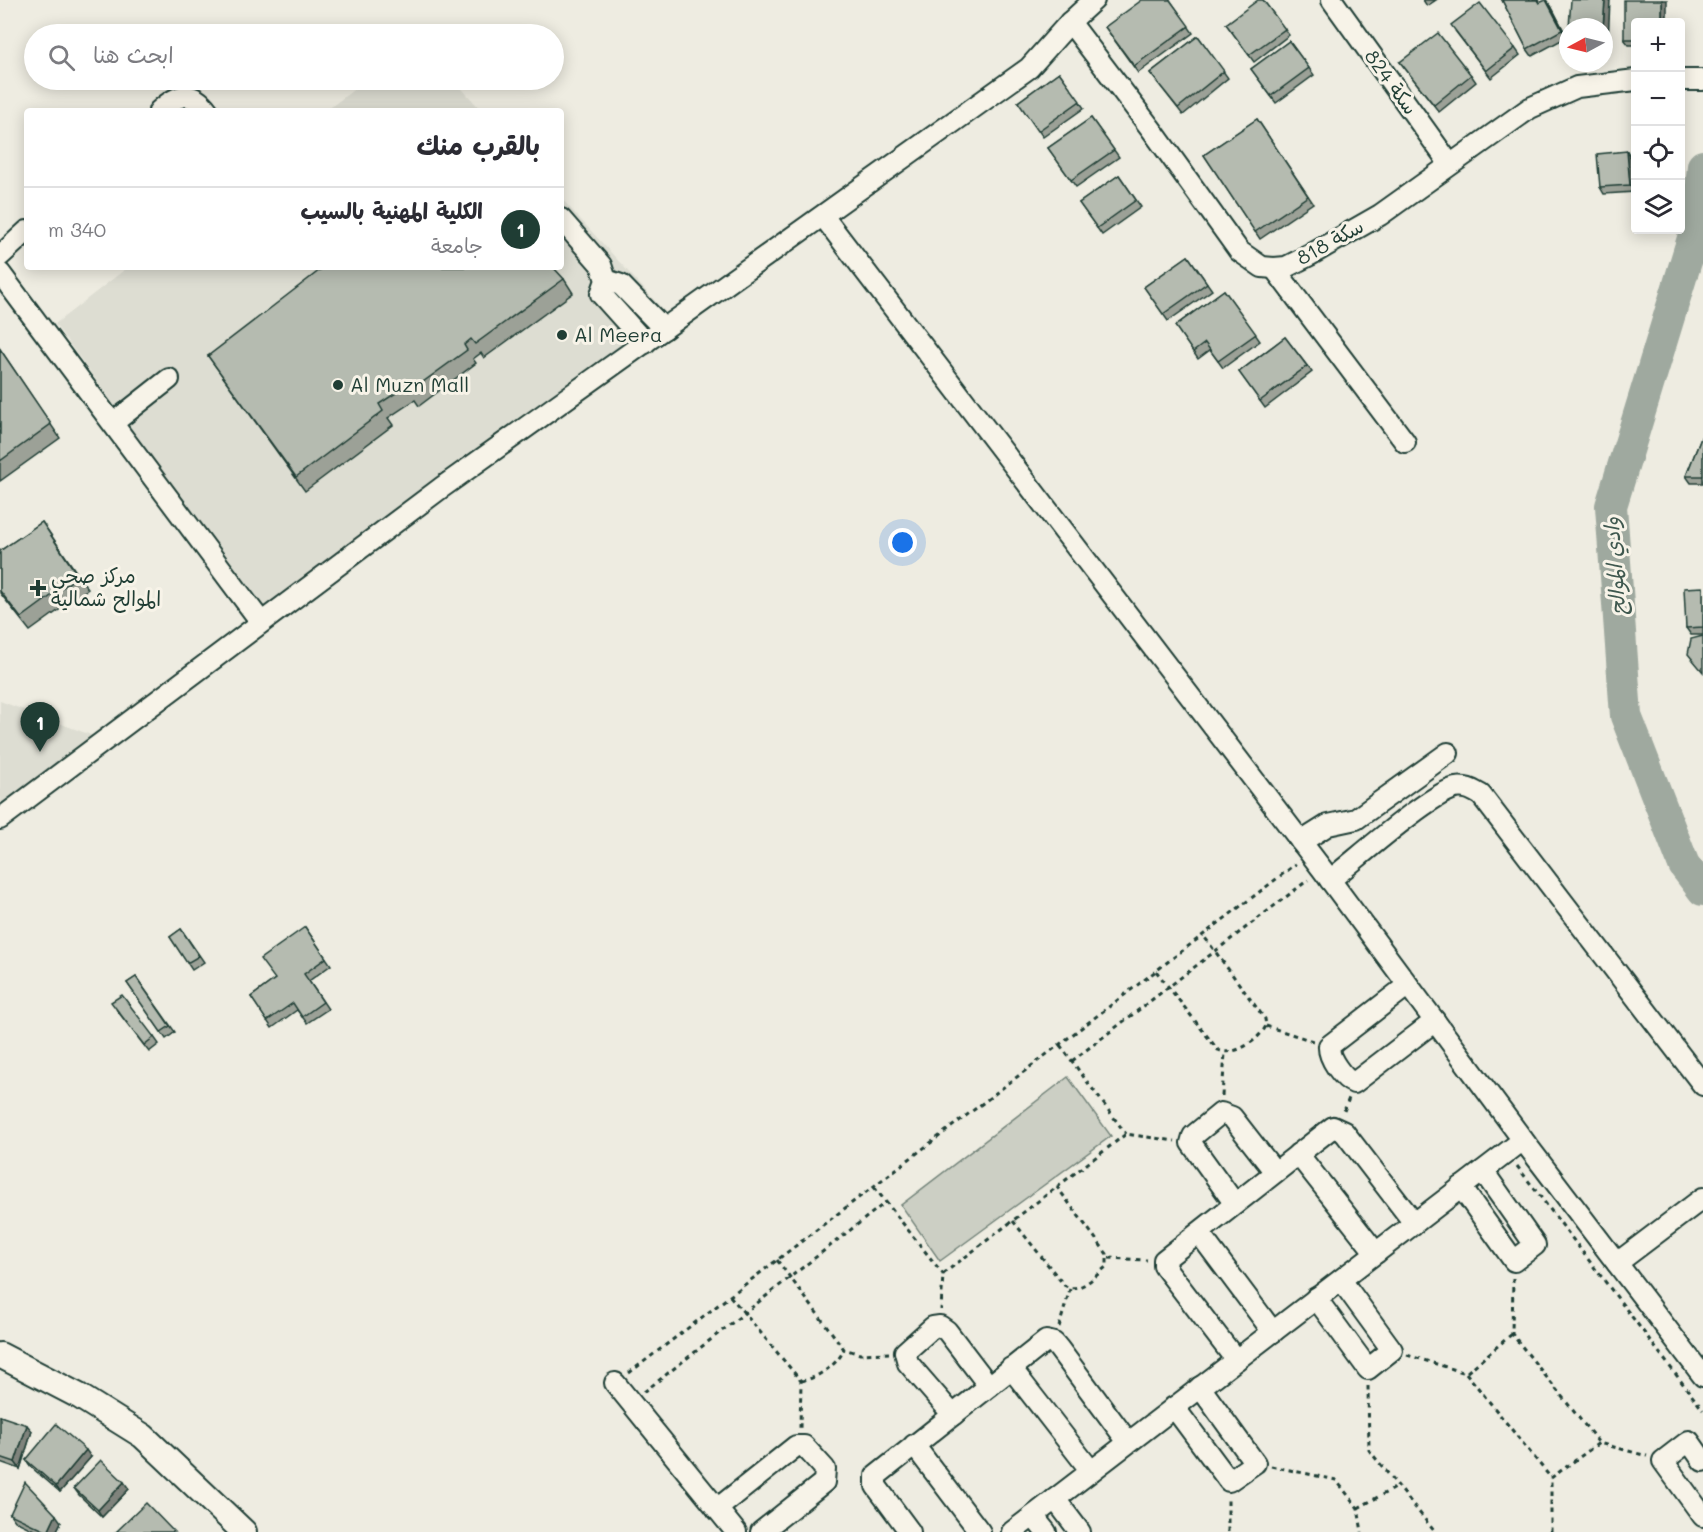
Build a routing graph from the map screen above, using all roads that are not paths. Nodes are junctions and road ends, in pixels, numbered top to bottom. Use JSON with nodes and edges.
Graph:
{"nodes":[{"id":1,"x":1094,"y":0,"type":"edge"},
{"id":2,"x":1332,"y":0,"type":"edge"},
{"id":3,"x":1070,"y":22,"type":"junction"},
{"id":4,"x":1631,"y":80,"type":"edge"},
{"id":5,"x":1685,"y":80,"type":"edge"},
{"id":6,"x":1703,"y":80,"type":"edge"},
{"id":7,"x":162,"y":108,"type":"edge"},
{"id":8,"x":206,"y":108,"type":"edge"},
{"id":9,"x":1449,"y":163,"type":"junction"},
{"id":10,"x":823,"y":216,"type":"junction"},
{"id":11,"x":564,"y":222,"type":"edge"},
{"id":12,"x":24,"y":234,"type":"edge"},
{"id":13,"x":0,"y":256,"type":"edge"},
{"id":14,"x":1274,"y":268,"type":"junction"},
{"id":15,"x":0,"y":273,"type":"edge"},
{"id":16,"x":604,"y":287,"type":"junction"},
{"id":17,"x":664,"y":329,"type":"junction"},
{"id":18,"x":645,"y":343,"type":"junction"},
{"id":19,"x":169,"y":379,"type":"dead end"},
{"id":20,"x":113,"y":423,"type":"junction"},
{"id":21,"x":1405,"y":442,"type":"dead end"},
{"id":22,"x":261,"y":622,"type":"junction"},
{"id":23,"x":1448,"y":753,"type":"dead end"},
{"id":24,"x":0,"y":819,"type":"edge"},
{"id":25,"x":1306,"y":848,"type":"junction"},
{"id":26,"x":1326,"y":874,"type":"junction"},
{"id":27,"x":1408,"y":985,"type":"junction"},
{"id":28,"x":1435,"y":1022,"type":"junction"},
{"id":29,"x":1703,"y":1085,"type":"edge"},
{"id":30,"x":1523,"y":1140,"type":"junction"},
{"id":31,"x":1298,"y":1154,"type":"junction"},
{"id":32,"x":1483,"y":1171,"type":"junction"},
{"id":33,"x":1275,"y":1172,"type":"junction"},
{"id":34,"x":1461,"y":1187,"type":"junction"},
{"id":35,"x":1703,"y":1198,"type":"edge"},
{"id":36,"x":1235,"y":1204,"type":"junction"},
{"id":37,"x":1414,"y":1223,"type":"junction"},
{"id":38,"x":1199,"y":1233,"type":"junction"},
{"id":39,"x":1376,"y":1252,"type":"junction"},
{"id":40,"x":1617,"y":1263,"type":"junction"},
{"id":41,"x":1341,"y":1280,"type":"junction"},
{"id":42,"x":1317,"y":1298,"type":"junction"},
{"id":43,"x":1273,"y":1332,"type":"junction"},
{"id":44,"x":0,"y":1355,"type":"edge"},
{"id":45,"x":1236,"y":1360,"type":"junction"},
{"id":46,"x":1011,"y":1368,"type":"junction"},
{"id":47,"x":1703,"y":1376,"type":"edge"},
{"id":48,"x":615,"y":1383,"type":"road end"},
{"id":49,"x":989,"y":1386,"type":"junction"},
{"id":50,"x":1200,"y":1387,"type":"junction"},
{"id":51,"x":1174,"y":1407,"type":"junction"},
{"id":52,"x":953,"y":1415,"type":"junction"},
{"id":53,"x":1128,"y":1442,"type":"junction"},
{"id":54,"x":914,"y":1445,"type":"junction"},
{"id":55,"x":1703,"y":1461,"type":"edge"},
{"id":56,"x":1091,"y":1471,"type":"junction"},
{"id":57,"x":1055,"y":1499,"type":"junction"},
{"id":58,"x":717,"y":1509,"type":"junction"},
{"id":59,"x":1033,"y":1515,"type":"junction"},
{"id":60,"x":1703,"y":1516,"type":"edge"},
{"id":61,"x":1703,"y":1526,"type":"edge"},
{"id":62,"x":244,"y":1532,"type":"edge"},
{"id":63,"x":736,"y":1532,"type":"edge"},
{"id":64,"x":760,"y":1532,"type":"edge"},
{"id":65,"x":910,"y":1532,"type":"edge"},
{"id":66,"x":980,"y":1532,"type":"edge"},
{"id":67,"x":1012,"y":1532,"type":"edge"},
{"id":68,"x":1046,"y":1532,"type":"edge"},
{"id":69,"x":1080,"y":1532,"type":"edge"},
{"id":70,"x":1694,"y":1532,"type":"edge"}],
"edges":[{"from":1,"to":3,"type":"street"},
{"from":2,"to":9,"type":"street","name":"سكة 824"},
{"from":3,"to":10,"type":"street"},
{"from":3,"to":14,"type":"street","name":"سكة 818"},
{"from":4,"to":9,"type":"street","name":"سكة 818"},
{"from":5,"to":6,"type":"street"},
{"from":7,"to":8,"type":"street"},
{"from":9,"to":14,"type":"street","name":"سكة 818"},
{"from":10,"to":17,"type":"street"},
{"from":10,"to":25,"type":"street"},
{"from":11,"to":16,"type":"street"},
{"from":12,"to":13,"type":"street"},
{"from":14,"to":21,"type":"street"},
{"from":15,"to":20,"type":"street"},
{"from":16,"to":17,"type":"street"},
{"from":16,"to":18,"type":"street"},
{"from":17,"to":18,"type":"street"},
{"from":18,"to":22,"type":"street"},
{"from":19,"to":20,"type":"street"},
{"from":20,"to":22,"type":"street"},
{"from":22,"to":24,"type":"street"},
{"from":23,"to":25,"type":"street"},
{"from":25,"to":26,"type":"street"},
{"from":26,"to":27,"type":"street"},
{"from":26,"to":29,"type":"street"},
{"from":27,"to":28,"type":"street"},
{"from":27,"to":28,"type":"street"},
{"from":28,"to":30,"type":"street"},
{"from":30,"to":32,"type":"street"},
{"from":30,"to":40,"type":"street"},
{"from":31,"to":33,"type":"street"},
{"from":31,"to":37,"type":"street"},
{"from":31,"to":39,"type":"street"},
{"from":32,"to":34,"type":"street"},
{"from":32,"to":34,"type":"street"},
{"from":33,"to":36,"type":"street"},
{"from":33,"to":36,"type":"street"},
{"from":34,"to":37,"type":"street"},
{"from":35,"to":40,"type":"street"},
{"from":36,"to":38,"type":"street"},
{"from":37,"to":39,"type":"street"},
{"from":38,"to":43,"type":"street"},
{"from":38,"to":45,"type":"street"},
{"from":39,"to":41,"type":"street"},
{"from":40,"to":47,"type":"street"},
{"from":41,"to":42,"type":"street"},
{"from":41,"to":42,"type":"street"},
{"from":42,"to":43,"type":"street"},
{"from":43,"to":45,"type":"street"},
{"from":44,"to":62,"type":"main road"},
{"from":45,"to":50,"type":"street"},
{"from":46,"to":49,"type":"street"},
{"from":46,"to":53,"type":"street"},
{"from":46,"to":56,"type":"street"},
{"from":48,"to":58,"type":"street"},
{"from":49,"to":52,"type":"street"},
{"from":49,"to":52,"type":"street"},
{"from":50,"to":51,"type":"street"},
{"from":50,"to":51,"type":"street"},
{"from":51,"to":53,"type":"street"},
{"from":52,"to":54,"type":"street"},
{"from":53,"to":56,"type":"street"},
{"from":54,"to":65,"type":"street"},
{"from":54,"to":66,"type":"street"},
{"from":55,"to":60,"type":"street"},
{"from":56,"to":57,"type":"street"},
{"from":57,"to":59,"type":"street"},
{"from":57,"to":69,"type":"street"},
{"from":58,"to":63,"type":"street"},
{"from":58,"to":64,"type":"street"},
{"from":59,"to":67,"type":"street"},
{"from":59,"to":68,"type":"street"},
{"from":61,"to":70,"type":"street"}]}
